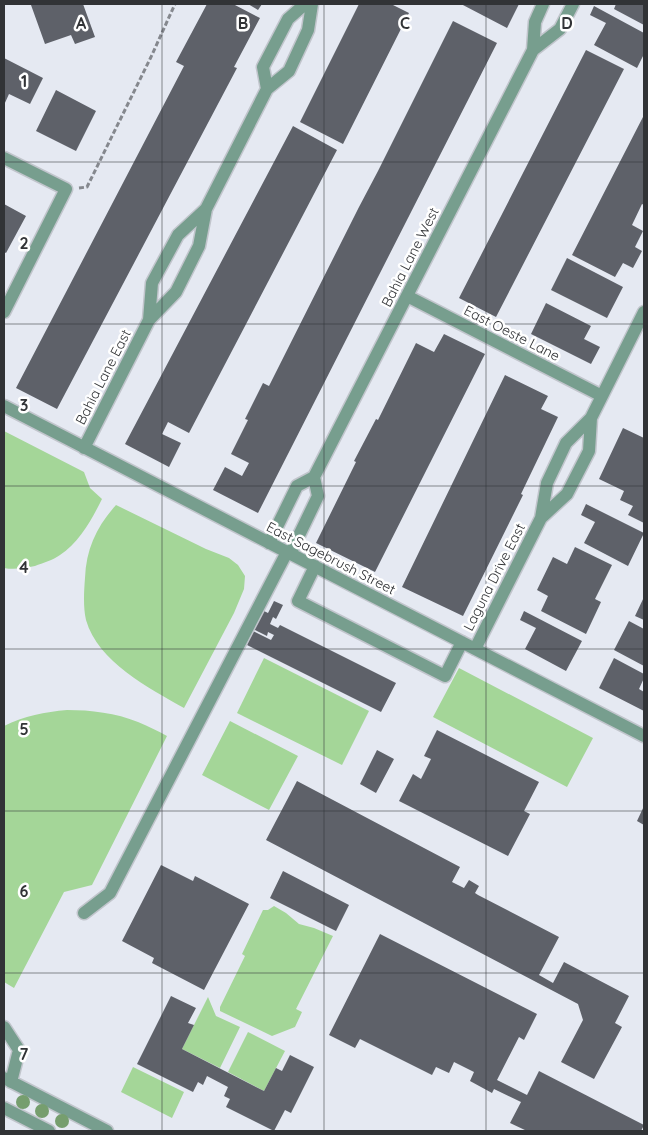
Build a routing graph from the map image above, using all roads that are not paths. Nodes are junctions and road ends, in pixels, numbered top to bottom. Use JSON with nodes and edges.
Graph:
{"nodes":[{"id":1,"x":305,"y":4,"type":"edge"},
{"id":2,"x":312,"y":4,"type":"edge"},
{"id":3,"x":543,"y":4,"type":"edge"},
{"id":4,"x":573,"y":4,"type":"edge"},
{"id":5,"x":533,"y":50,"type":"junction"},
{"id":6,"x":267,"y":89,"type":"junction"},
{"id":7,"x":4,"y":158,"type":"edge"},
{"id":8,"x":206,"y":209,"type":"junction"},
{"id":9,"x":407,"y":296,"type":"junction"},
{"id":10,"x":4,"y":312,"type":"edge"},
{"id":11,"x":644,"y":312,"type":"edge"},
{"id":12,"x":149,"y":320,"type":"junction"},
{"id":13,"x":602,"y":396,"type":"junction"},
{"id":14,"x":4,"y":406,"type":"edge"},
{"id":15,"x":591,"y":418,"type":"junction"},
{"id":16,"x":84,"y":448,"type":"junction"},
{"id":17,"x":314,"y":477,"type":"junction"},
{"id":18,"x":541,"y":518,"type":"junction"},
{"id":19,"x":269,"y":543,"type":"junction"},
{"id":20,"x":288,"y":553,"type":"junction"},
{"id":21,"x":315,"y":566,"type":"junction"},
{"id":22,"x":462,"y":642,"type":"junction"},
{"id":23,"x":475,"y":649,"type":"junction"},
{"id":24,"x":644,"y":736,"type":"edge"},
{"id":25,"x":84,"y":913,"type":"dead end"},
{"id":26,"x":4,"y":1027,"type":"edge"},
{"id":27,"x":7,"y":1080,"type":"edge"},
{"id":28,"x":4,"y":1108,"type":"edge"},
{"id":29,"x":48,"y":1131,"type":"edge"},
{"id":30,"x":107,"y":1131,"type":"edge"}],
"edges":[{"from":1,"to":6,"type":"street"},
{"from":2,"to":6,"type":"street","name":"Bahia Lane East"},
{"from":3,"to":5,"type":"street","name":"Bahia Lane West"},
{"from":4,"to":5,"type":"street","name":"Bahia Lane West"},
{"from":5,"to":9,"type":"street","name":"Bahia Lane West"},
{"from":6,"to":8,"type":"street","name":"Bahia Lane East"},
{"from":7,"to":10,"type":"street"},
{"from":8,"to":12,"type":"street","name":"Bahia Lane East"},
{"from":8,"to":12,"type":"street","name":"Bahia Lane East"},
{"from":9,"to":13,"type":"street","name":"East Oeste Lane"},
{"from":9,"to":17,"type":"street","name":"Bahia Lane West"},
{"from":11,"to":13,"type":"street","name":"Laguna Drive East"},
{"from":12,"to":16,"type":"street","name":"Bahia Lane East"},
{"from":13,"to":15,"type":"street","name":"Laguna Drive East"},
{"from":14,"to":16,"type":"street","name":"East Sagebrush Street"},
{"from":15,"to":18,"type":"street","name":"Laguna Drive East"},
{"from":15,"to":18,"type":"street","name":"Laguna Drive East"},
{"from":16,"to":19,"type":"street","name":"East Sagebrush Street"},
{"from":17,"to":19,"type":"street"},
{"from":17,"to":20,"type":"street"},
{"from":18,"to":23,"type":"street","name":"Laguna Drive East"},
{"from":19,"to":20,"type":"street","name":"East Sagebrush Street"},
{"from":20,"to":21,"type":"street","name":"East Sagebrush Street"},
{"from":20,"to":25,"type":"street"},
{"from":21,"to":22,"type":"street","name":"East Sagebrush Street"},
{"from":21,"to":22,"type":"street"},
{"from":22,"to":23,"type":"street","name":"East Sagebrush Street"},
{"from":23,"to":24,"type":"street","name":"East Sagebrush Street"},
{"from":26,"to":27,"type":"street"},
{"from":27,"to":30,"type":"street"},
{"from":28,"to":29,"type":"street"}]}
